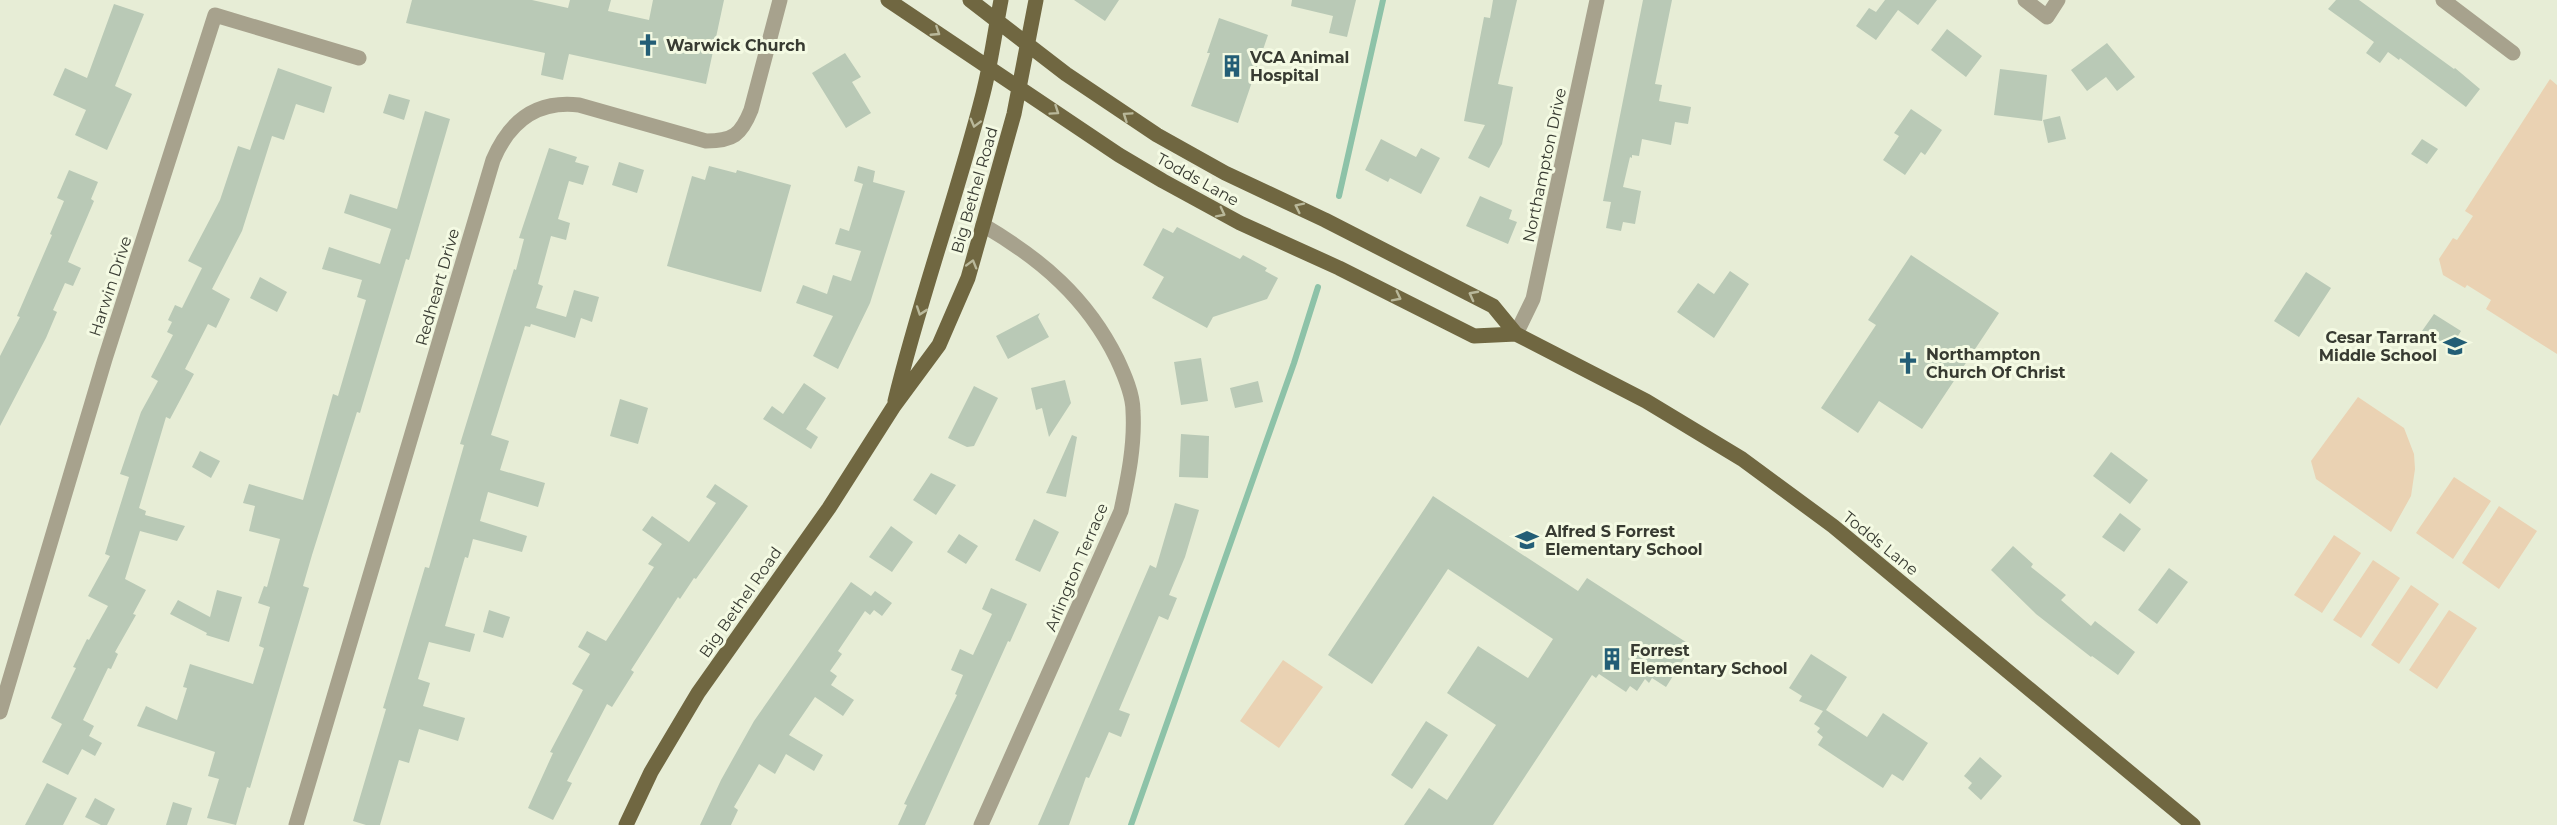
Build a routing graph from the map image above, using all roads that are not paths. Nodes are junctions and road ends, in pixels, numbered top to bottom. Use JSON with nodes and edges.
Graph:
{"nodes":[{"id":1,"x":780,"y":0,"type":"edge"},
{"id":2,"x":888,"y":0,"type":"edge"},
{"id":3,"x":970,"y":0,"type":"edge"},
{"id":4,"x":1001,"y":0,"type":"edge"},
{"id":5,"x":1036,"y":0,"type":"edge"},
{"id":6,"x":1597,"y":0,"type":"edge"},
{"id":7,"x":2025,"y":0,"type":"edge"},
{"id":8,"x":2058,"y":0,"type":"edge"},
{"id":9,"x":2443,"y":0,"type":"edge"},
{"id":10,"x":997,"y":21,"type":"junction"},
{"id":11,"x":1027,"y":44,"type":"junction"},
{"id":12,"x":2513,"y":53,"type":"dead end"},
{"id":13,"x":359,"y":58,"type":"dead end"},
{"id":14,"x":989,"y":67,"type":"junction"},
{"id":15,"x":1020,"y":87,"type":"junction"},
{"id":16,"x":983,"y":225,"type":"junction"},
{"id":17,"x":1516,"y":334,"type":"junction"},
{"id":18,"x":894,"y":406,"type":"junction"},
{"id":19,"x":0,"y":712,"type":"edge"},
{"id":20,"x":296,"y":825,"type":"edge"},
{"id":21,"x":626,"y":825,"type":"edge"},
{"id":22,"x":981,"y":825,"type":"edge"},
{"id":23,"x":2193,"y":825,"type":"edge"}],
"edges":[{"from":1,"to":20,"type":"street","name":"Redheart Drive"},
{"from":2,"to":14,"type":"main road","name":"Todds Lane","one_way":true},
{"from":3,"to":10,"type":"main road","name":"Todds Lane"},
{"from":4,"to":10,"type":"main road","name":"Big Bethel Road"},
{"from":5,"to":11,"type":"main road","name":"Big Bethel Road"},
{"from":6,"to":17,"type":"street","name":"Northampton Drive"},
{"from":7,"to":8,"type":"street"},
{"from":9,"to":12,"type":"street"},
{"from":10,"to":11,"type":"main road","name":"Todds Lane"},
{"from":10,"to":14,"type":"main road","name":"Big Bethel Road"},
{"from":11,"to":15,"type":"main road","name":"Big Bethel Road"},
{"from":17,"to":11,"type":"main road","name":"Todds Lane","one_way":true},
{"from":13,"to":19,"type":"street","name":"Harwin Drive"},
{"from":14,"to":15,"type":"main road","name":"Todds Lane"},
{"from":14,"to":18,"type":"main road","name":"Big Bethel Road","one_way":true},
{"from":15,"to":16,"type":"main road","name":"Big Bethel Road"},
{"from":15,"to":17,"type":"main road","name":"Todds Lane","one_way":true},
{"from":18,"to":16,"type":"main road","name":"Big Bethel Road","one_way":true},
{"from":16,"to":22,"type":"street","name":"Arlington Terrace"},
{"from":17,"to":23,"type":"main road","name":"Todds Lane"},
{"from":18,"to":21,"type":"main road","name":"Big Bethel Road"}]}
